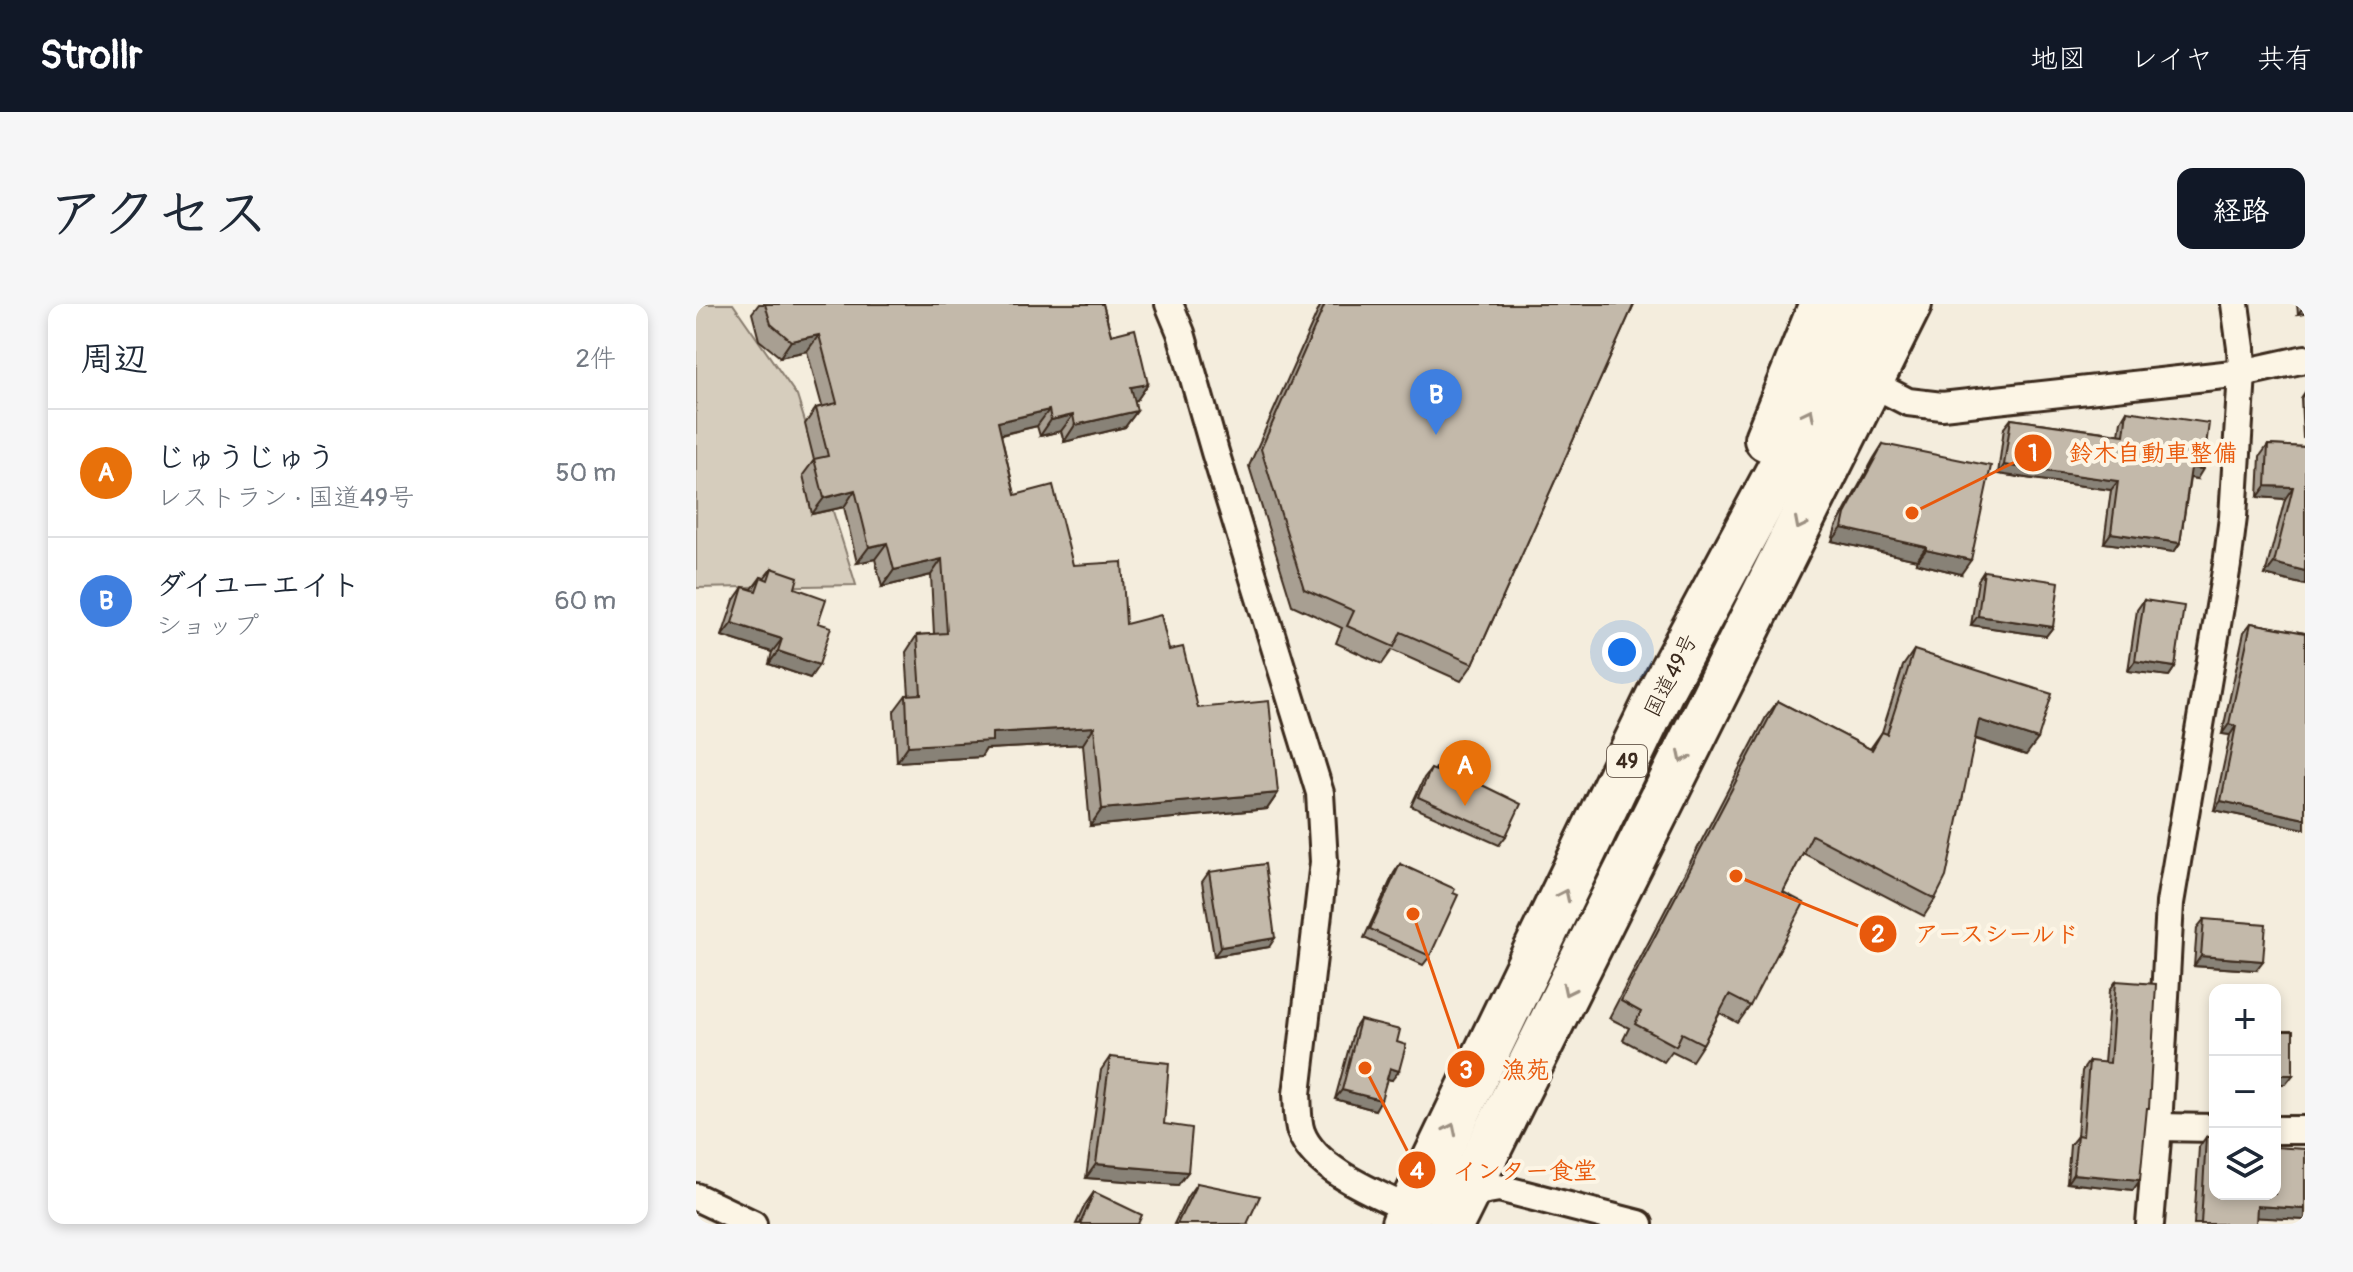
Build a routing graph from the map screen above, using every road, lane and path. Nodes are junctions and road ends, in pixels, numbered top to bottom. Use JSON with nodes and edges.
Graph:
{"nodes":[{"id":1,"x":1169,"y":304,"type":"edge"},
{"id":2,"x":1822,"y":304,"type":"edge"},
{"id":3,"x":1863,"y":304,"type":"edge"},
{"id":4,"x":1909,"y":304,"type":"edge"},
{"id":5,"x":1915,"y":304,"type":"edge"},
{"id":6,"x":2235,"y":304,"type":"edge"},
{"id":7,"x":2305,"y":359,"type":"edge"},
{"id":8,"x":2242,"y":373,"type":"junction"},
{"id":9,"x":1871,"y":383,"type":"junction"},
{"id":10,"x":1664,"y":685,"type":"junction"},
{"id":11,"x":2158,"y":1127,"type":"junction"},
{"id":12,"x":2209,"y":1128,"type":"edge"},
{"id":13,"x":2281,"y":1130,"type":"edge"},
{"id":14,"x":2305,"y":1130,"type":"edge"},
{"id":15,"x":696,"y":1197,"type":"edge"},
{"id":16,"x":1433,"y":1213,"type":"edge"},
{"id":17,"x":753,"y":1224,"type":"edge"},
{"id":18,"x":1639,"y":1224,"type":"edge"},
{"id":19,"x":2150,"y":1224,"type":"edge"}],
"edges":[{"from":1,"to":16,"type":"street"},
{"from":2,"to":10,"type":"highway"},
{"from":10,"to":3,"type":"highway","name":"国道49号","number":"49","one_way":true},
{"from":4,"to":9,"type":"highway","number":"49"},
{"from":5,"to":9,"type":"highway"},
{"from":6,"to":8,"type":"street"},
{"from":7,"to":8,"type":"street"},
{"from":8,"to":9,"type":"street"},
{"from":8,"to":11,"type":"street"},
{"from":9,"to":16,"type":"highway","number":"49","one_way":true},
{"from":16,"to":10,"type":"highway","name":"国道49号","number":"49","one_way":true},
{"from":11,"to":12,"type":"street"},
{"from":11,"to":19,"type":"street"},
{"from":13,"to":14,"type":"street"},
{"from":15,"to":17,"type":"street"},
{"from":16,"to":18,"type":"street"}]}
